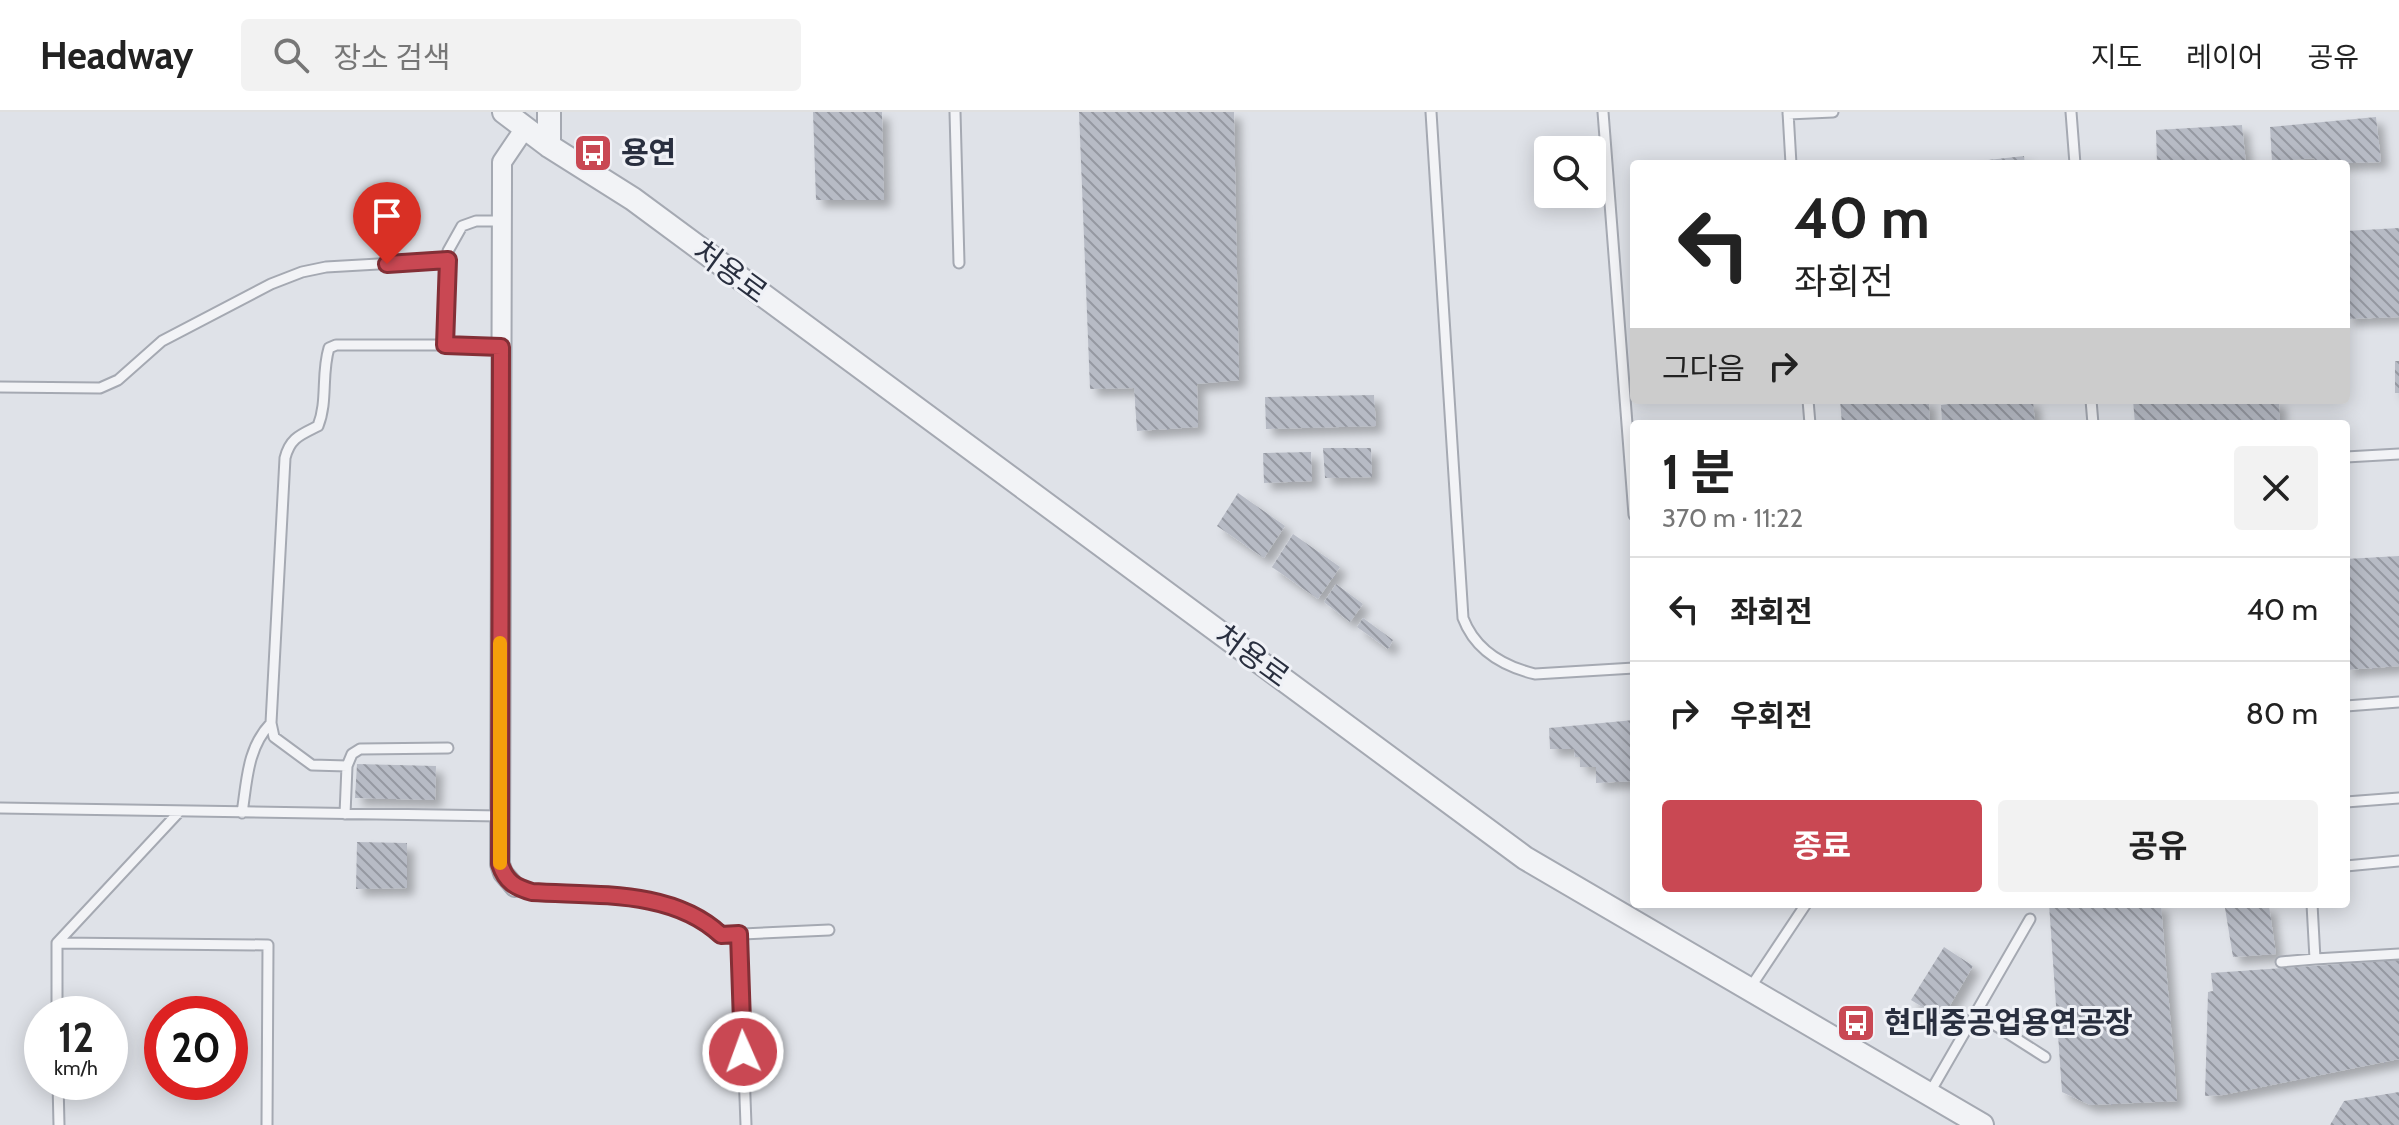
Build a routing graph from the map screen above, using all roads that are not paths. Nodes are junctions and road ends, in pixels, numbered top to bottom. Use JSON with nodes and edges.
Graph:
{"nodes":[{"id":1,"x":504,"y":112,"type":"edge"},
{"id":2,"x":549,"y":112,"type":"edge"},
{"id":3,"x":955,"y":112,"type":"edge"},
{"id":4,"x":1431,"y":112,"type":"edge"},
{"id":5,"x":1603,"y":112,"type":"edge"},
{"id":6,"x":1833,"y":112,"type":"edge"},
{"id":7,"x":2071,"y":112,"type":"edge"},
{"id":8,"x":1788,"y":113,"type":"edge"},
{"id":9,"x":525,"y":128,"type":"junction"},
{"id":10,"x":549,"y":146,"type":"junction"},
{"id":11,"x":1791,"y":160,"type":"edge"},
{"id":12,"x":2075,"y":160,"type":"edge"},
{"id":13,"x":502,"y":221,"type":"junction"},
{"id":14,"x":448,"y":260,"type":"junction"},
{"id":15,"x":959,"y":263,"type":"dead end"},
{"id":16,"x":445,"y":345,"type":"junction"},
{"id":17,"x":501,"y":347,"type":"junction"},
{"id":18,"x":0,"y":387,"type":"edge"},
{"id":19,"x":2399,"y":454,"type":"edge"},
{"id":20,"x":2350,"y":457,"type":"edge"},
{"id":21,"x":1630,"y":463,"type":"edge"},
{"id":22,"x":1630,"y":668,"type":"edge"},
{"id":23,"x":2399,"y":702,"type":"edge"},
{"id":24,"x":2350,"y":706,"type":"edge"},
{"id":25,"x":271,"y":723,"type":"junction"},
{"id":26,"x":448,"y":748,"type":"dead end"},
{"id":27,"x":347,"y":766,"type":"junction"},
{"id":28,"x":2399,"y":798,"type":"edge"},
{"id":29,"x":2350,"y":802,"type":"edge"},
{"id":30,"x":0,"y":808,"type":"edge"},
{"id":31,"x":179,"y":812,"type":"junction"},
{"id":32,"x":242,"y":813,"type":"junction"},
{"id":33,"x":345,"y":814,"type":"junction"},
{"id":34,"x":500,"y":816,"type":"junction"},
{"id":35,"x":2399,"y":861,"type":"edge"},
{"id":36,"x":2350,"y":866,"type":"edge"},
{"id":37,"x":515,"y":887,"type":"joint"},
{"id":38,"x":1803,"y":908,"type":"edge"},
{"id":39,"x":2312,"y":908,"type":"edge"},
{"id":40,"x":2030,"y":919,"type":"dead end"},
{"id":41,"x":829,"y":930,"type":"dead end"},
{"id":42,"x":739,"y":934,"type":"junction"},
{"id":43,"x":57,"y":943,"type":"junction"},
{"id":44,"x":2399,"y":954,"type":"edge"},
{"id":45,"x":2315,"y":959,"type":"junction"},
{"id":46,"x":2281,"y":962,"type":"dead end"},
{"id":47,"x":1750,"y":988,"type":"junction"},
{"id":48,"x":57,"y":996,"type":"edge"},
{"id":49,"x":1976,"y":1013,"type":"junction"},
{"id":50,"x":2045,"y":1057,"type":"dead end"},
{"id":51,"x":1929,"y":1094,"type":"junction"},
{"id":52,"x":58,"y":1100,"type":"edge"},
{"id":53,"x":59,"y":1125,"type":"edge"},
{"id":54,"x":267,"y":1125,"type":"edge"},
{"id":55,"x":746,"y":1125,"type":"edge"},
{"id":56,"x":1982,"y":1125,"type":"edge"}],
"edges":[{"from":1,"to":9,"type":"street","name":"처용로"},
{"from":2,"to":10,"type":"street"},
{"from":3,"to":15,"type":"lane"},
{"from":4,"to":22,"type":"lane"},
{"from":5,"to":21,"type":"lane"},
{"from":6,"to":8,"type":"lane"},
{"from":7,"to":12,"type":"lane"},
{"from":8,"to":11,"type":"lane"},
{"from":9,"to":10,"type":"street","name":"처용로"},
{"from":9,"to":13,"type":"street"},
{"from":10,"to":47,"type":"street","name":"처용로"},
{"from":13,"to":14,"type":"lane"},
{"from":13,"to":17,"type":"street"},
{"from":14,"to":16,"type":"lane"},
{"from":14,"to":18,"type":"lane"},
{"from":16,"to":17,"type":"lane"},
{"from":16,"to":25,"type":"lane"},
{"from":17,"to":34,"type":"street"},
{"from":19,"to":20,"type":"lane"},
{"from":23,"to":24,"type":"lane"},
{"from":25,"to":27,"type":"lane"},
{"from":25,"to":32,"type":"lane"},
{"from":26,"to":27,"type":"lane"},
{"from":27,"to":33,"type":"lane"},
{"from":28,"to":29,"type":"lane"},
{"from":30,"to":31,"type":"lane"},
{"from":31,"to":32,"type":"lane"},
{"from":31,"to":43,"type":"lane"},
{"from":32,"to":33,"type":"lane"},
{"from":33,"to":34,"type":"lane"},
{"from":34,"to":37,"type":"street"},
{"from":35,"to":36,"type":"lane"},
{"from":37,"to":42,"type":"lane"},
{"from":38,"to":47,"type":"lane"},
{"from":39,"to":45,"type":"lane"},
{"from":40,"to":49,"type":"lane"},
{"from":41,"to":42,"type":"lane"},
{"from":42,"to":55,"type":"lane"},
{"from":43,"to":48,"type":"lane"},
{"from":43,"to":54,"type":"lane"},
{"from":44,"to":45,"type":"lane"},
{"from":45,"to":46,"type":"lane"},
{"from":47,"to":51,"type":"street","name":"처용로"},
{"from":49,"to":50,"type":"lane"},
{"from":49,"to":51,"type":"lane"},
{"from":51,"to":56,"type":"street","name":"처용로"},
{"from":52,"to":53,"type":"lane"}]}
